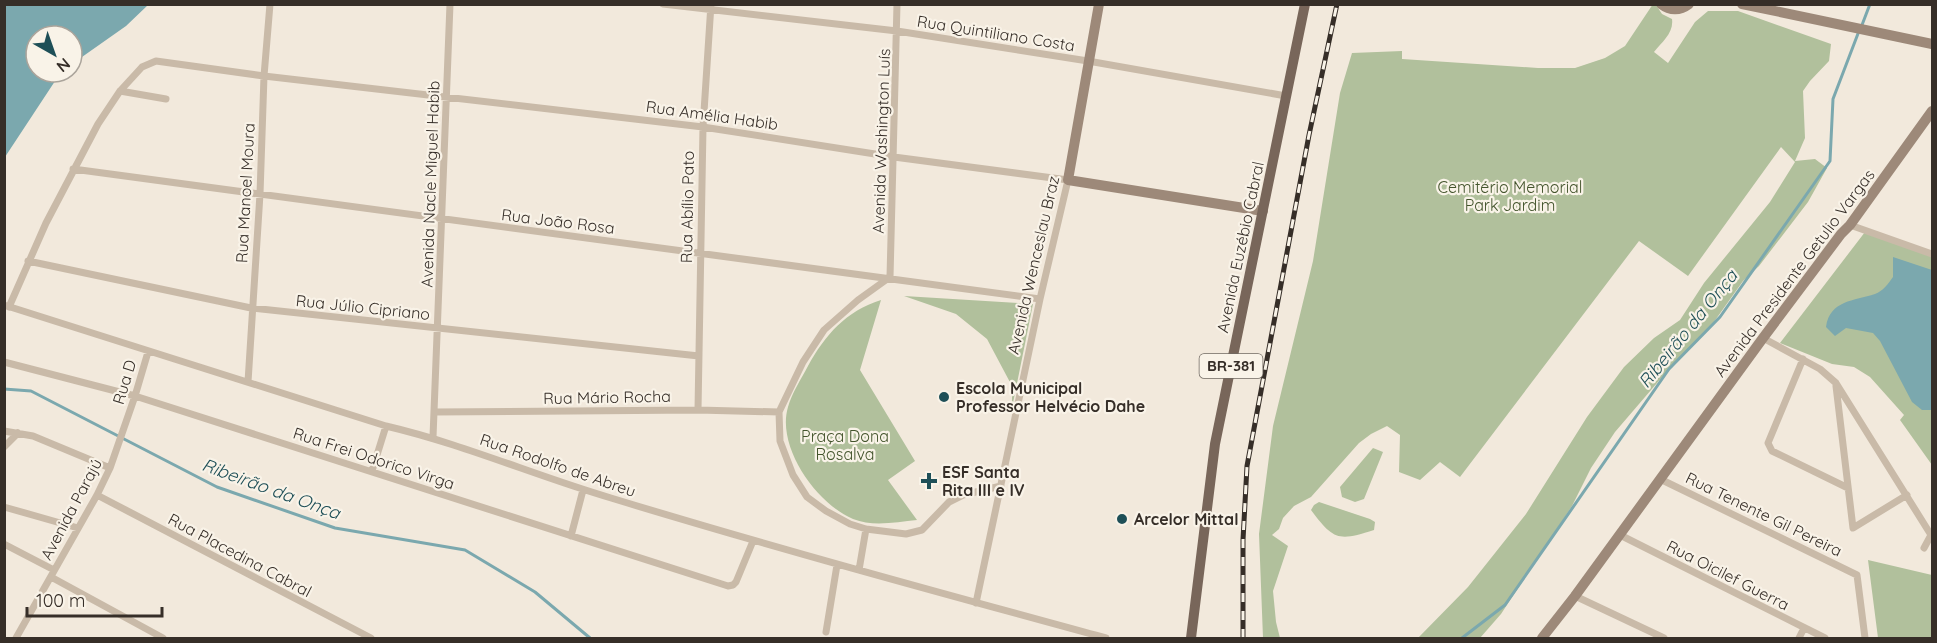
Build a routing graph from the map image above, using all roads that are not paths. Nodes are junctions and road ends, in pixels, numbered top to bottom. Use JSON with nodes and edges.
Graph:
{"nodes":[{"id":1,"x":270,"y":4,"type":"edge"},
{"id":2,"x":450,"y":4,"type":"edge"},
{"id":3,"x":663,"y":4,"type":"edge"},
{"id":4,"x":897,"y":4,"type":"edge"},
{"id":5,"x":1099,"y":4,"type":"edge"},
{"id":6,"x":1305,"y":4,"type":"edge"},
{"id":7,"x":1660,"y":4,"type":"edge"},
{"id":8,"x":1689,"y":4,"type":"edge"},
{"id":9,"x":1742,"y":4,"type":"edge"},
{"id":10,"x":711,"y":7,"type":"edge"},
{"id":11,"x":897,"y":31,"type":"junction"},
{"id":12,"x":1932,"y":44,"type":"edge"},
{"id":13,"x":1088,"y":61,"type":"junction"},
{"id":14,"x":264,"y":76,"type":"junction"},
{"id":15,"x":120,"y":91,"type":"junction"},
{"id":16,"x":1286,"y":96,"type":"junction"},
{"id":17,"x":447,"y":98,"type":"junction"},
{"id":18,"x":166,"y":99,"type":"dead end"},
{"id":19,"x":1932,"y":111,"type":"edge"},
{"id":20,"x":703,"y":127,"type":"junction"},
{"id":21,"x":894,"y":157,"type":"junction"},
{"id":22,"x":73,"y":169,"type":"junction"},
{"id":23,"x":1068,"y":180,"type":"junction"},
{"id":24,"x":260,"y":194,"type":"junction"},
{"id":25,"x":1263,"y":211,"type":"junction"},
{"id":26,"x":442,"y":219,"type":"junction"},
{"id":27,"x":1850,"y":225,"type":"junction"},
{"id":28,"x":700,"y":253,"type":"junction"},
{"id":29,"x":1932,"y":254,"type":"edge"},
{"id":30,"x":28,"y":261,"type":"junction"},
{"id":31,"x":890,"y":278,"type":"junction"},
{"id":32,"x":1040,"y":299,"type":"junction"},
{"id":33,"x":7,"y":306,"type":"edge"},
{"id":34,"x":251,"y":308,"type":"junction"},
{"id":35,"x":437,"y":328,"type":"junction"},
{"id":36,"x":1763,"y":338,"type":"junction"},
{"id":37,"x":148,"y":352,"type":"junction"},
{"id":38,"x":699,"y":356,"type":"junction"},
{"id":39,"x":1803,"y":359,"type":"junction"},
{"id":40,"x":4,"y":362,"type":"edge"},
{"id":41,"x":248,"y":382,"type":"junction"},
{"id":42,"x":1836,"y":383,"type":"junction"},
{"id":43,"x":135,"y":396,"type":"junction"},
{"id":44,"x":698,"y":410,"type":"junction"},
{"id":45,"x":435,"y":412,"type":"junction"},
{"id":46,"x":779,"y":412,"type":"junction"},
{"id":47,"x":126,"y":420,"type":"joint"},
{"id":48,"x":386,"y":426,"type":"junction"},
{"id":49,"x":4,"y":431,"type":"edge"},
{"id":50,"x":18,"y":433,"type":"junction"},
{"id":51,"x":433,"y":437,"type":"junction"},
{"id":52,"x":4,"y":447,"type":"edge"},
{"id":53,"x":110,"y":468,"type":"junction"},
{"id":54,"x":372,"y":471,"type":"junction"},
{"id":55,"x":1660,"y":479,"type":"junction"},
{"id":56,"x":1001,"y":486,"type":"junction"},
{"id":57,"x":1848,"y":488,"type":"junction"},
{"id":58,"x":583,"y":490,"type":"junction"},
{"id":59,"x":97,"y":495,"type":"junction"},
{"id":60,"x":1907,"y":495,"type":"junction"},
{"id":61,"x":4,"y":507,"type":"edge"},
{"id":62,"x":78,"y":528,"type":"junction"},
{"id":63,"x":866,"y":529,"type":"junction"},
{"id":64,"x":1620,"y":535,"type":"junction"},
{"id":65,"x":571,"y":536,"type":"junction"},
{"id":66,"x":753,"y":541,"type":"junction"},
{"id":67,"x":4,"y":544,"type":"edge"},
{"id":68,"x":1924,"y":548,"type":"dead end"},
{"id":69,"x":837,"y":565,"type":"junction"},
{"id":70,"x":859,"y":570,"type":"junction"},
{"id":71,"x":52,"y":574,"type":"junction"},
{"id":72,"x":1575,"y":596,"type":"junction"},
{"id":73,"x":976,"y":603,"type":"junction"},
{"id":74,"x":1804,"y":628,"type":"junction"},
{"id":75,"x":826,"y":632,"type":"dead end"},
{"id":76,"x":16,"y":639,"type":"edge"},
{"id":77,"x":163,"y":639,"type":"edge"},
{"id":78,"x":371,"y":639,"type":"edge"},
{"id":79,"x":1106,"y":639,"type":"edge"},
{"id":80,"x":1191,"y":639,"type":"edge"},
{"id":81,"x":1542,"y":639,"type":"edge"},
{"id":82,"x":1664,"y":639,"type":"edge"},
{"id":83,"x":1799,"y":639,"type":"edge"},
{"id":84,"x":1825,"y":639,"type":"edge"},
{"id":85,"x":1865,"y":639,"type":"edge"}],
"edges":[{"from":1,"to":14,"type":"street","name":"Rua Manoel Moura"},
{"from":2,"to":17,"type":"street","name":"Avenida Nacle Miguel Habib"},
{"from":3,"to":10,"type":"street","name":"Rua Quintiliano Costa"},
{"from":4,"to":11,"type":"street","name":"Avenida Washington Luís"},
{"from":5,"to":13,"type":"street","name":"Avenida Wenceslau Braz"},
{"from":6,"to":16,"type":"main road","name":"Avenida Euzébio Cabral","number":"BR-381"},
{"from":7,"to":8,"type":"street"},
{"from":9,"to":12,"type":"street"},
{"from":10,"to":11,"type":"street","name":"Rua Quintiliano Costa"},
{"from":10,"to":20,"type":"street","name":"Rua Abílio Pato"},
{"from":11,"to":13,"type":"street","name":"Rua Quintiliano Costa"},
{"from":11,"to":21,"type":"street","name":"Avenida Washington Luís"},
{"from":13,"to":16,"type":"street","name":"Rua Quintiliano Costa"},
{"from":13,"to":23,"type":"street","name":"Avenida Wenceslau Braz"},
{"from":14,"to":15,"type":"street","name":"Rua Amélia Habib"},
{"from":14,"to":17,"type":"street","name":"Rua Amélia Habib"},
{"from":14,"to":24,"type":"street","name":"Rua Manoel Moura"},
{"from":15,"to":18,"type":"street"},
{"from":15,"to":22,"type":"street"},
{"from":16,"to":25,"type":"main road","name":"Avenida Euzébio Cabral","number":"BR-381"},
{"from":17,"to":20,"type":"street","name":"Rua Amélia Habib"},
{"from":17,"to":26,"type":"street","name":"Avenida Nacle Miguel Habib"},
{"from":19,"to":27,"type":"street","name":"Avenida Presidente Getulio Vargas"},
{"from":20,"to":21,"type":"street","name":"Rua Amélia Habib"},
{"from":20,"to":28,"type":"street","name":"Rua Abílio Pato"},
{"from":21,"to":23,"type":"street","name":"Rua Amélia Habib"},
{"from":21,"to":31,"type":"street","name":"Avenida Washington Luís"},
{"from":22,"to":24,"type":"street","name":"Rua João Rosa"},
{"from":22,"to":30,"type":"street"},
{"from":23,"to":25,"type":"street","name":"Rua Amélia Habib"},
{"from":23,"to":32,"type":"street","name":"Avenida Wenceslau Braz"},
{"from":24,"to":26,"type":"street","name":"Rua João Rosa"},
{"from":24,"to":34,"type":"street","name":"Rua Manoel Moura"},
{"from":25,"to":80,"type":"main road","name":"Avenida Euzébio Cabral","number":"BR-381"},
{"from":26,"to":28,"type":"street","name":"Rua João Rosa"},
{"from":26,"to":35,"type":"street","name":"Avenida Nacle Miguel Habib"},
{"from":27,"to":29,"type":"street"},
{"from":27,"to":36,"type":"street","name":"Avenida Presidente Getulio Vargas"},
{"from":28,"to":31,"type":"street","name":"Rua João Rosa"},
{"from":28,"to":38,"type":"street","name":"Rua Abílio Pato"},
{"from":30,"to":33,"type":"street"},
{"from":30,"to":34,"type":"street","name":"Rua Júlio Cipriano"},
{"from":31,"to":32,"type":"street","name":"Rua João Rosa"},
{"from":31,"to":46,"type":"street"},
{"from":32,"to":56,"type":"street","name":"Avenida Wenceslau Braz"},
{"from":33,"to":37,"type":"street","name":"Rua Rodolfo de Abreu"},
{"from":34,"to":35,"type":"street","name":"Rua Júlio Cipriano"},
{"from":34,"to":41,"type":"street","name":"Rua Manoel Moura"},
{"from":35,"to":38,"type":"street","name":"Rua Júlio Cipriano"},
{"from":35,"to":45,"type":"street","name":"Avenida Nacle Miguel Habib"},
{"from":36,"to":39,"type":"street"},
{"from":36,"to":55,"type":"street","name":"Avenida Presidente Getulio Vargas"},
{"from":37,"to":41,"type":"street","name":"Rua Rodolfo de Abreu"},
{"from":37,"to":43,"type":"street","name":"Rua D"},
{"from":38,"to":44,"type":"street","name":"Rua Abílio Pato"},
{"from":39,"to":42,"type":"street"},
{"from":39,"to":57,"type":"street"},
{"from":40,"to":43,"type":"street","name":"Rua Frei Odorico Virga"},
{"from":41,"to":48,"type":"street","name":"Rua Rodolfo de Abreu"},
{"from":42,"to":57,"type":"street"},
{"from":42,"to":60,"type":"street"},
{"from":43,"to":47,"type":"street","name":"Rua D"},
{"from":43,"to":54,"type":"street","name":"Rua Frei Odorico Virga"},
{"from":44,"to":45,"type":"street","name":"Rua Mário Rocha"},
{"from":44,"to":46,"type":"street","name":"Rua Mário Rocha"},
{"from":45,"to":51,"type":"street","name":"Avenida Nacle Miguel Habib"},
{"from":46,"to":63,"type":"street"},
{"from":47,"to":53,"type":"street","name":"Avenida Parajú"},
{"from":48,"to":51,"type":"street","name":"Rua Rodolfo de Abreu"},
{"from":48,"to":54,"type":"street"},
{"from":49,"to":50,"type":"street"},
{"from":50,"to":52,"type":"street"},
{"from":50,"to":53,"type":"street"},
{"from":51,"to":58,"type":"street","name":"Rua Rodolfo de Abreu"},
{"from":53,"to":59,"type":"street","name":"Avenida Parajú"},
{"from":54,"to":65,"type":"street","name":"Rua Frei Odorico Virga"},
{"from":55,"to":64,"type":"street","name":"Avenida Presidente Getulio Vargas"},
{"from":55,"to":85,"type":"street","name":"Rua Tenente Gil Pereira"},
{"from":56,"to":63,"type":"street"},
{"from":56,"to":73,"type":"street","name":"Avenida Wenceslau Braz"},
{"from":57,"to":60,"type":"street"},
{"from":58,"to":65,"type":"street"},
{"from":58,"to":66,"type":"street","name":"Rua Rodolfo de Abreu"},
{"from":59,"to":62,"type":"street","name":"Avenida Parajú"},
{"from":59,"to":78,"type":"street","name":"Rua Placedina Cabral"},
{"from":60,"to":68,"type":"street"},
{"from":61,"to":62,"type":"street"},
{"from":62,"to":71,"type":"street","name":"Avenida Parajú"},
{"from":63,"to":70,"type":"street"},
{"from":64,"to":72,"type":"street","name":"Avenida Presidente Getulio Vargas"},
{"from":64,"to":74,"type":"street","name":"Rua Oicilef Guerra"},
{"from":65,"to":66,"type":"street","name":"Rua Frei Odorico Virga"},
{"from":66,"to":69,"type":"street","name":"Rua Rodolfo de Abreu"},
{"from":67,"to":71,"type":"street"},
{"from":69,"to":70,"type":"street","name":"Rua Rodolfo de Abreu"},
{"from":69,"to":75,"type":"street"},
{"from":70,"to":73,"type":"street","name":"Rua Rodolfo de Abreu"},
{"from":71,"to":76,"type":"street","name":"Avenida Parajú"},
{"from":71,"to":77,"type":"street"},
{"from":72,"to":81,"type":"street","name":"Avenida Presidente Getulio Vargas"},
{"from":72,"to":82,"type":"street"},
{"from":73,"to":79,"type":"street","name":"Rua Rodolfo de Abreu"},
{"from":74,"to":83,"type":"street"},
{"from":74,"to":84,"type":"street","name":"Rua Oicilef Guerra"}]}
